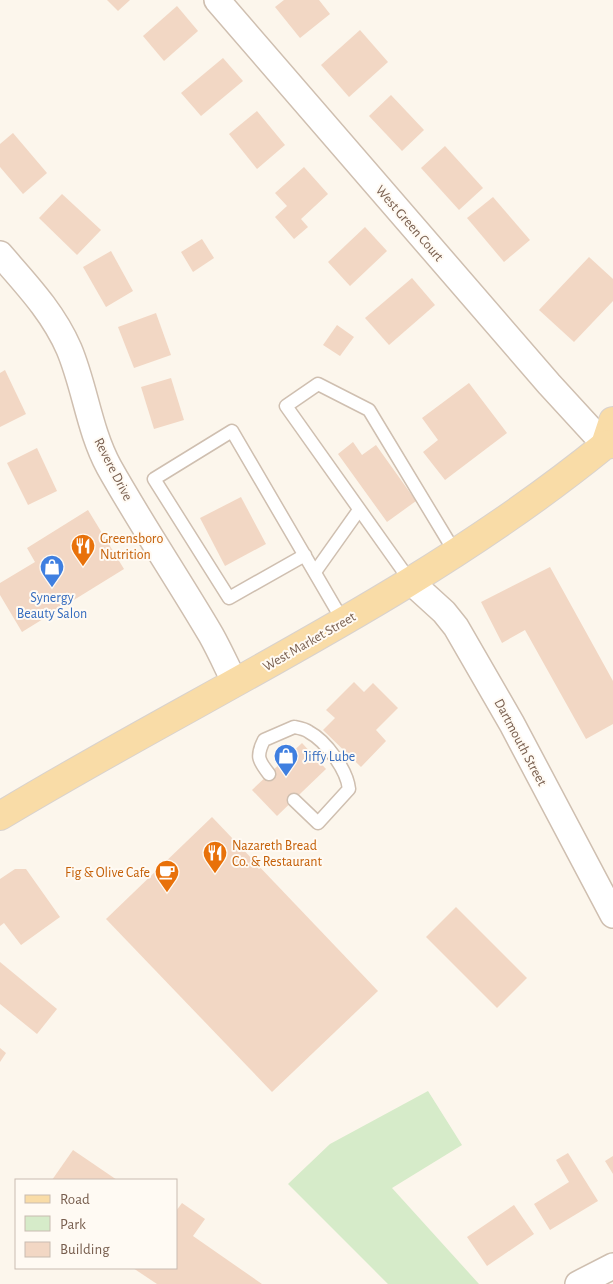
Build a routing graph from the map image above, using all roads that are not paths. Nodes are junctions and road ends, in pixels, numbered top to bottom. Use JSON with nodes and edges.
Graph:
{"nodes":[{"id":1,"x":217,"y":0,"type":"edge"},
{"id":2,"x":0,"y":254,"type":"edge"},
{"id":3,"x":610,"y":437,"type":"edge"},
{"id":4,"x":359,"y":510,"type":"junction"},
{"id":5,"x":456,"y":554,"type":"junction"},
{"id":6,"x":305,"y":555,"type":"junction"},
{"id":7,"x":315,"y":572,"type":"junction"},
{"id":8,"x":411,"y":582,"type":"junction"},
{"id":9,"x":343,"y":621,"type":"junction"},
{"id":10,"x":235,"y":683,"type":"junction"},
{"id":11,"x":269,"y":774,"type":"dead end"},
{"id":12,"x":294,"y":800,"type":"dead end"},
{"id":13,"x":0,"y":816,"type":"edge"},
{"id":14,"x":613,"y":915,"type":"edge"},
{"id":15,"x":613,"y":1266,"type":"edge"},
{"id":16,"x":578,"y":1284,"type":"edge"}],
"edges":[{"from":1,"to":3,"type":"street","name":"West Green Court"},
{"from":2,"to":10,"type":"street","name":"Revere Drive"},
{"from":3,"to":5,"type":"main road","name":"West Market Street"},
{"from":4,"to":5,"type":"lane"},
{"from":4,"to":7,"type":"lane"},
{"from":4,"to":8,"type":"lane"},
{"from":5,"to":8,"type":"main road","name":"West Market Street"},
{"from":6,"to":6,"type":"lane"},
{"from":6,"to":7,"type":"lane"},
{"from":7,"to":9,"type":"lane"},
{"from":8,"to":9,"type":"main road","name":"West Market Street"},
{"from":8,"to":14,"type":"street","name":"Dartmouth Street"},
{"from":9,"to":10,"type":"main road","name":"West Market Street"},
{"from":10,"to":13,"type":"main road","name":"West Market Street"},
{"from":11,"to":12,"type":"lane"},
{"from":15,"to":16,"type":"street"}]}
